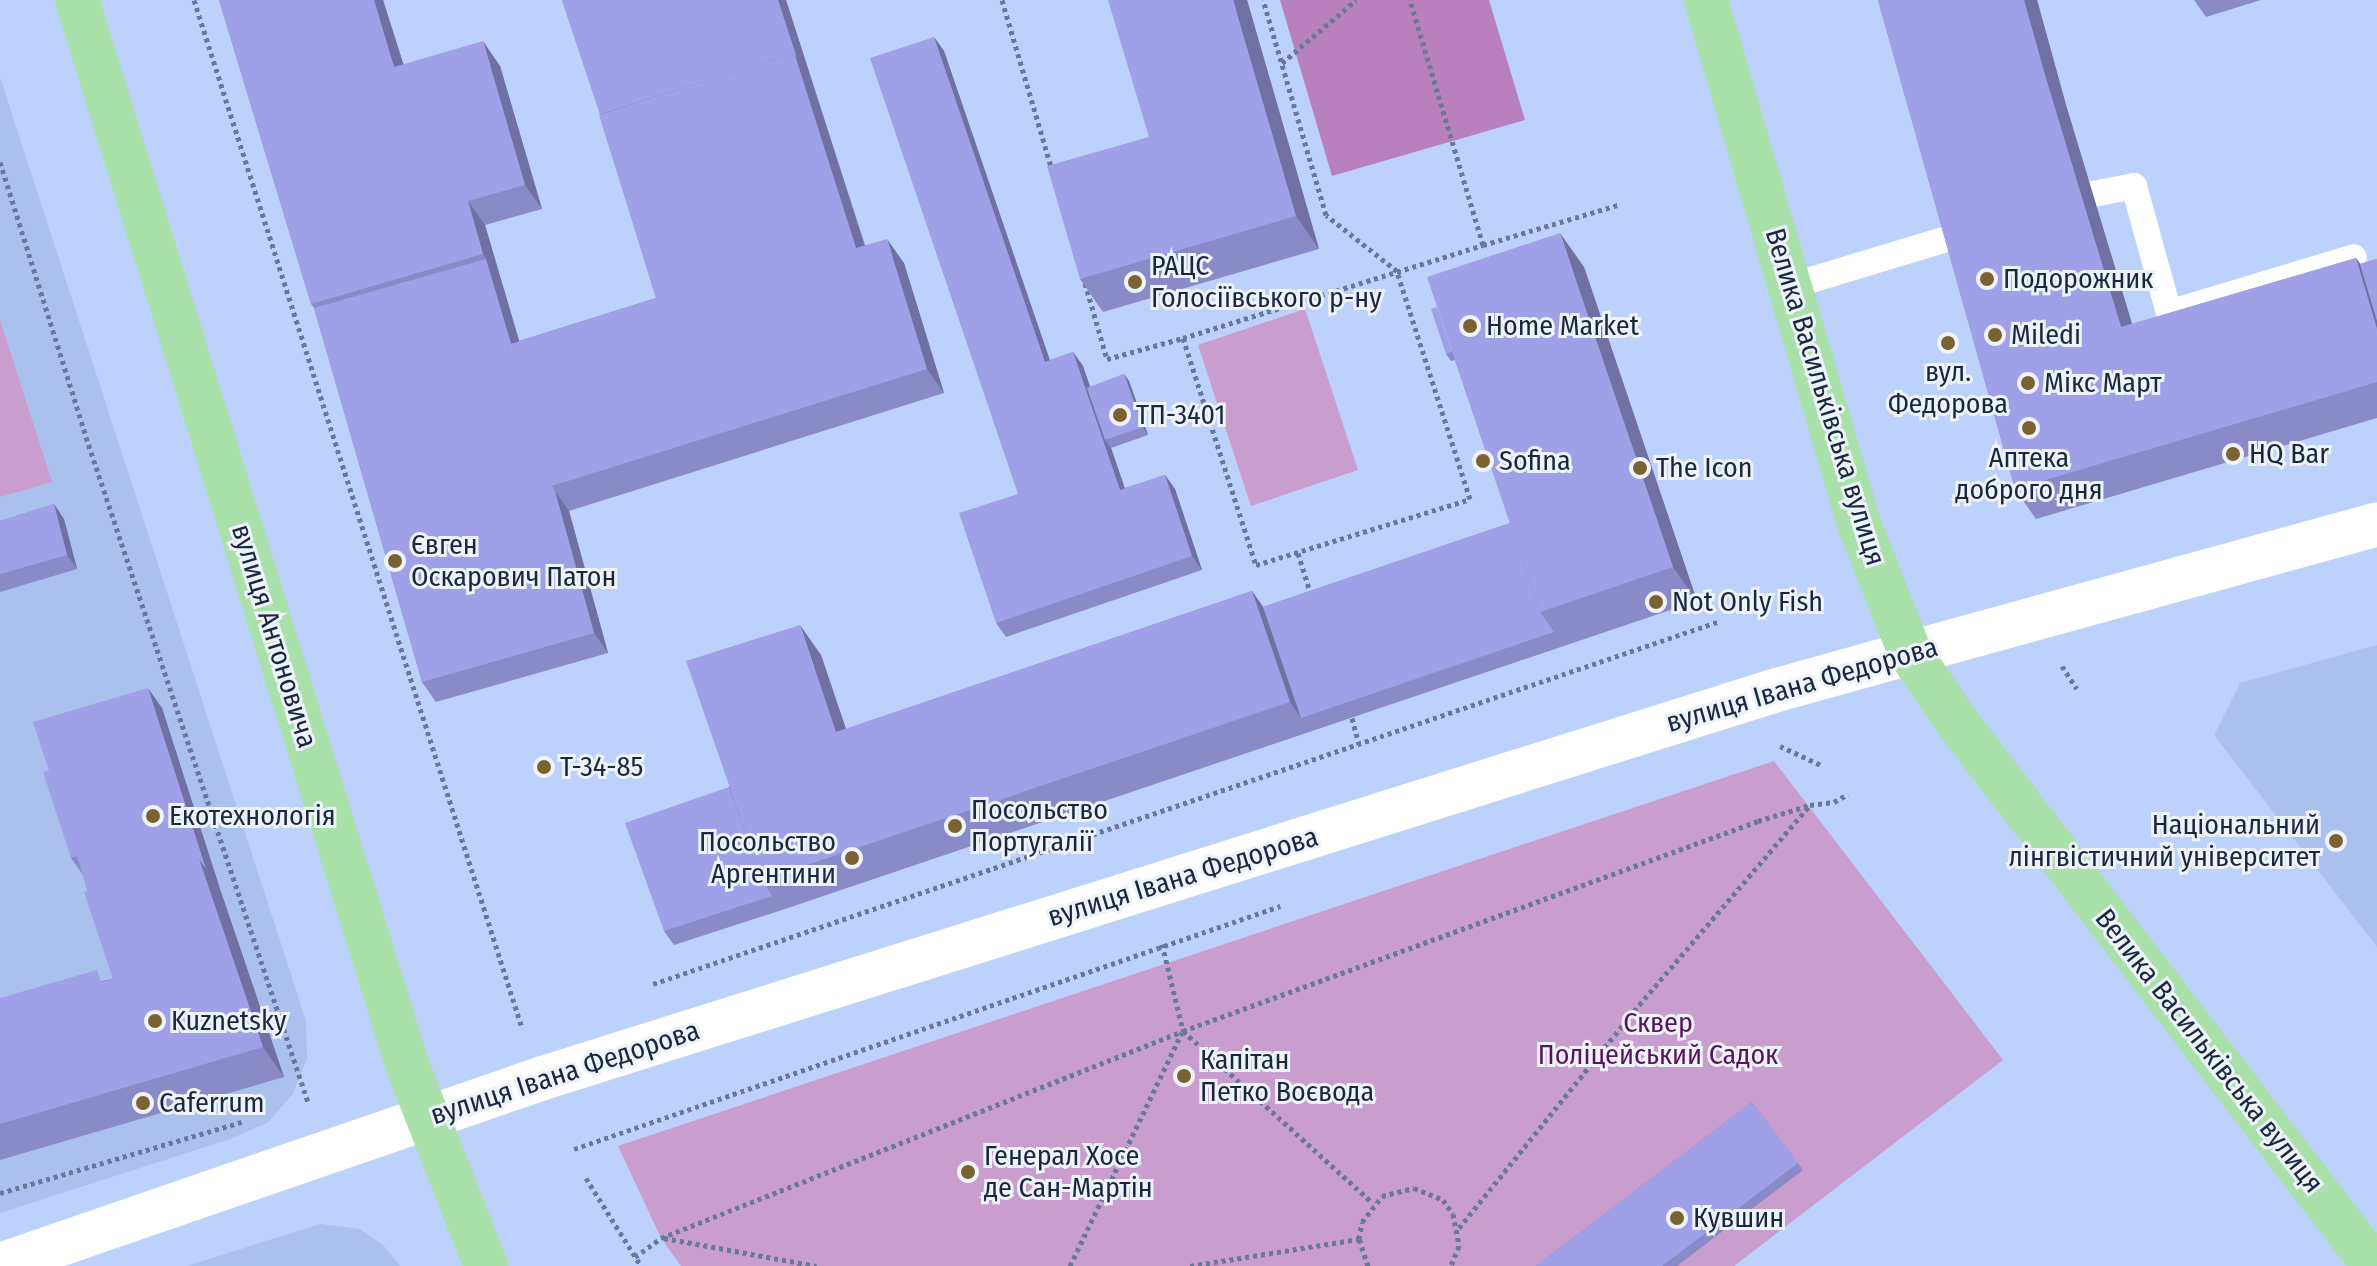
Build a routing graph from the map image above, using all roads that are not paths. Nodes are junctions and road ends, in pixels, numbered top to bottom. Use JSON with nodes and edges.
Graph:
{"nodes":[{"id":1,"x":77,"y":0,"type":"edge"},
{"id":2,"x":1706,"y":0,"type":"edge"},
{"id":3,"x":2093,"y":194,"type":"dead end"},
{"id":4,"x":1957,"y":236,"type":"edge"},
{"id":5,"x":2354,"y":257,"type":"edge"},
{"id":6,"x":1791,"y":286,"type":"junction"},
{"id":7,"x":2377,"y":524,"type":"edge"},
{"id":8,"x":1910,"y":653,"type":"junction"},
{"id":9,"x":425,"y":1118,"type":"junction"},
{"id":10,"x":0,"y":1265,"type":"edge"},
{"id":11,"x":486,"y":1266,"type":"edge"},
{"id":12,"x":2374,"y":1266,"type":"edge"}],
"edges":[{"from":1,"to":9,"type":"main road","name":"вулиця Антоновича"},
{"from":2,"to":6,"type":"main road","name":"Велика Васильківська вулиця"},
{"from":3,"to":5,"type":"lane"},
{"from":4,"to":6,"type":"lane"},
{"from":6,"to":8,"type":"main road","name":"Велика Васильківська вулиця"},
{"from":7,"to":8,"type":"main road","name":"вулиця Івана Федорова"},
{"from":8,"to":9,"type":"main road","name":"вулиця Івана Федорова"},
{"from":8,"to":12,"type":"main road","name":"Велика Васильківська вулиця"},
{"from":9,"to":10,"type":"main road","name":"вулиця Івана Федорова"},
{"from":9,"to":11,"type":"main road","name":"вулиця Антоновича"}]}
